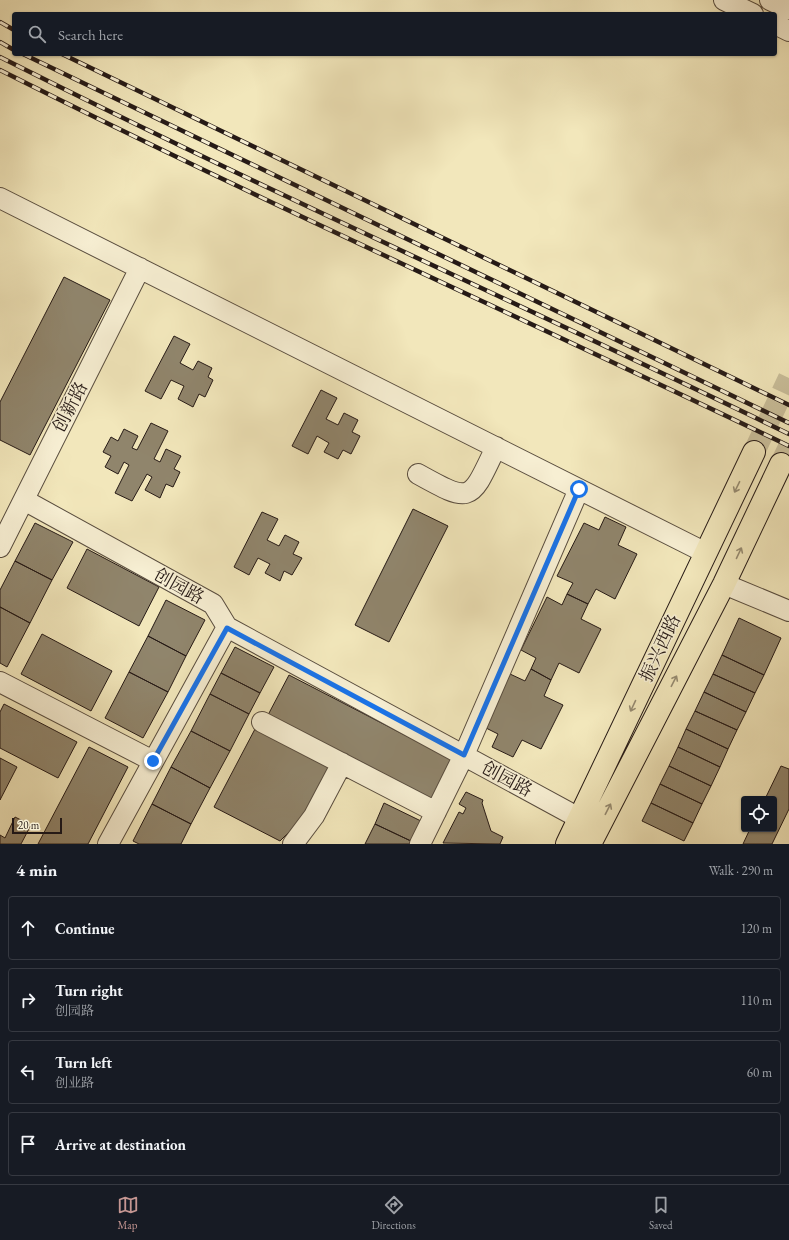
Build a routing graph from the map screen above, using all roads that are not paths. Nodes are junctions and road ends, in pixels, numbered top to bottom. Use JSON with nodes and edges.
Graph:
{"nodes":[{"id":1,"x":724,"y":0,"type":"edge"},
{"id":2,"x":770,"y":0,"type":"edge"},
{"id":3,"x":789,"y":9,"type":"edge"},
{"id":4,"x":750,"y":12,"type":"edge"},
{"id":5,"x":777,"y":25,"type":"edge"},
{"id":6,"x":789,"y":31,"type":"edge"},
{"id":7,"x":0,"y":198,"type":"edge"},
{"id":8,"x":140,"y":268,"type":"junction"},
{"id":9,"x":496,"y":447,"type":"junction"},
{"id":10,"x":754,"y":452,"type":"tunnel mouth"},
{"id":11,"x":781,"y":464,"type":"tunnel mouth"},
{"id":12,"x":418,"y":474,"type":"dead end"},
{"id":13,"x":579,"y":489,"type":"junction"},
{"id":14,"x":24,"y":500,"type":"junction"},
{"id":15,"x":0,"y":546,"type":"edge"},
{"id":16,"x":706,"y":553,"type":"junction"},
{"id":17,"x":724,"y":584,"type":"junction"},
{"id":18,"x":789,"y":611,"type":"edge"},
{"id":19,"x":227,"y":628,"type":"junction"},
{"id":20,"x":0,"y":682,"type":"edge"},
{"id":21,"x":262,"y":722,"type":"dead end"},
{"id":22,"x":464,"y":755,"type":"junction"},
{"id":23,"x":153,"y":761,"type":"junction"},
{"id":24,"x":342,"y":763,"type":"junction"},
{"id":25,"x":436,"y":812,"type":"junction"},
{"id":26,"x":579,"y":818,"type":"junction"},
{"id":27,"x":108,"y":844,"type":"edge"},
{"id":28,"x":293,"y":844,"type":"edge"},
{"id":29,"x":420,"y":844,"type":"edge"},
{"id":30,"x":567,"y":844,"type":"edge"},
{"id":31,"x":590,"y":844,"type":"edge"}],
"edges":[{"from":1,"to":4,"type":"street"},
{"from":2,"to":3,"type":"street"},
{"from":5,"to":6,"type":"street"},
{"from":7,"to":8,"type":"street"},
{"from":8,"to":9,"type":"street"},
{"from":8,"to":14,"type":"street","name":"创新路"},
{"from":9,"to":12,"type":"street"},
{"from":9,"to":13,"type":"street"},
{"from":10,"to":16,"type":"main road","name":"振兴西路","one_way":true},
{"from":17,"to":11,"type":"main road","name":"振兴西路","one_way":true},
{"from":13,"to":16,"type":"street"},
{"from":13,"to":22,"type":"street"},
{"from":14,"to":15,"type":"street","name":"创新路"},
{"from":14,"to":19,"type":"street","name":"创园路"},
{"from":16,"to":26,"type":"main road","name":"振兴西路","one_way":true},
{"from":17,"to":18,"type":"street"},
{"from":31,"to":17,"type":"main road","name":"振兴西路","one_way":true},
{"from":19,"to":22,"type":"street","name":"创园路"},
{"from":19,"to":23,"type":"street"},
{"from":20,"to":23,"type":"street"},
{"from":21,"to":24,"type":"street"},
{"from":22,"to":25,"type":"street"},
{"from":22,"to":26,"type":"street","name":"创园路"},
{"from":23,"to":27,"type":"street"},
{"from":24,"to":25,"type":"street"},
{"from":24,"to":28,"type":"street"},
{"from":25,"to":29,"type":"street"},
{"from":26,"to":30,"type":"main road","name":"振兴西路"}]}
